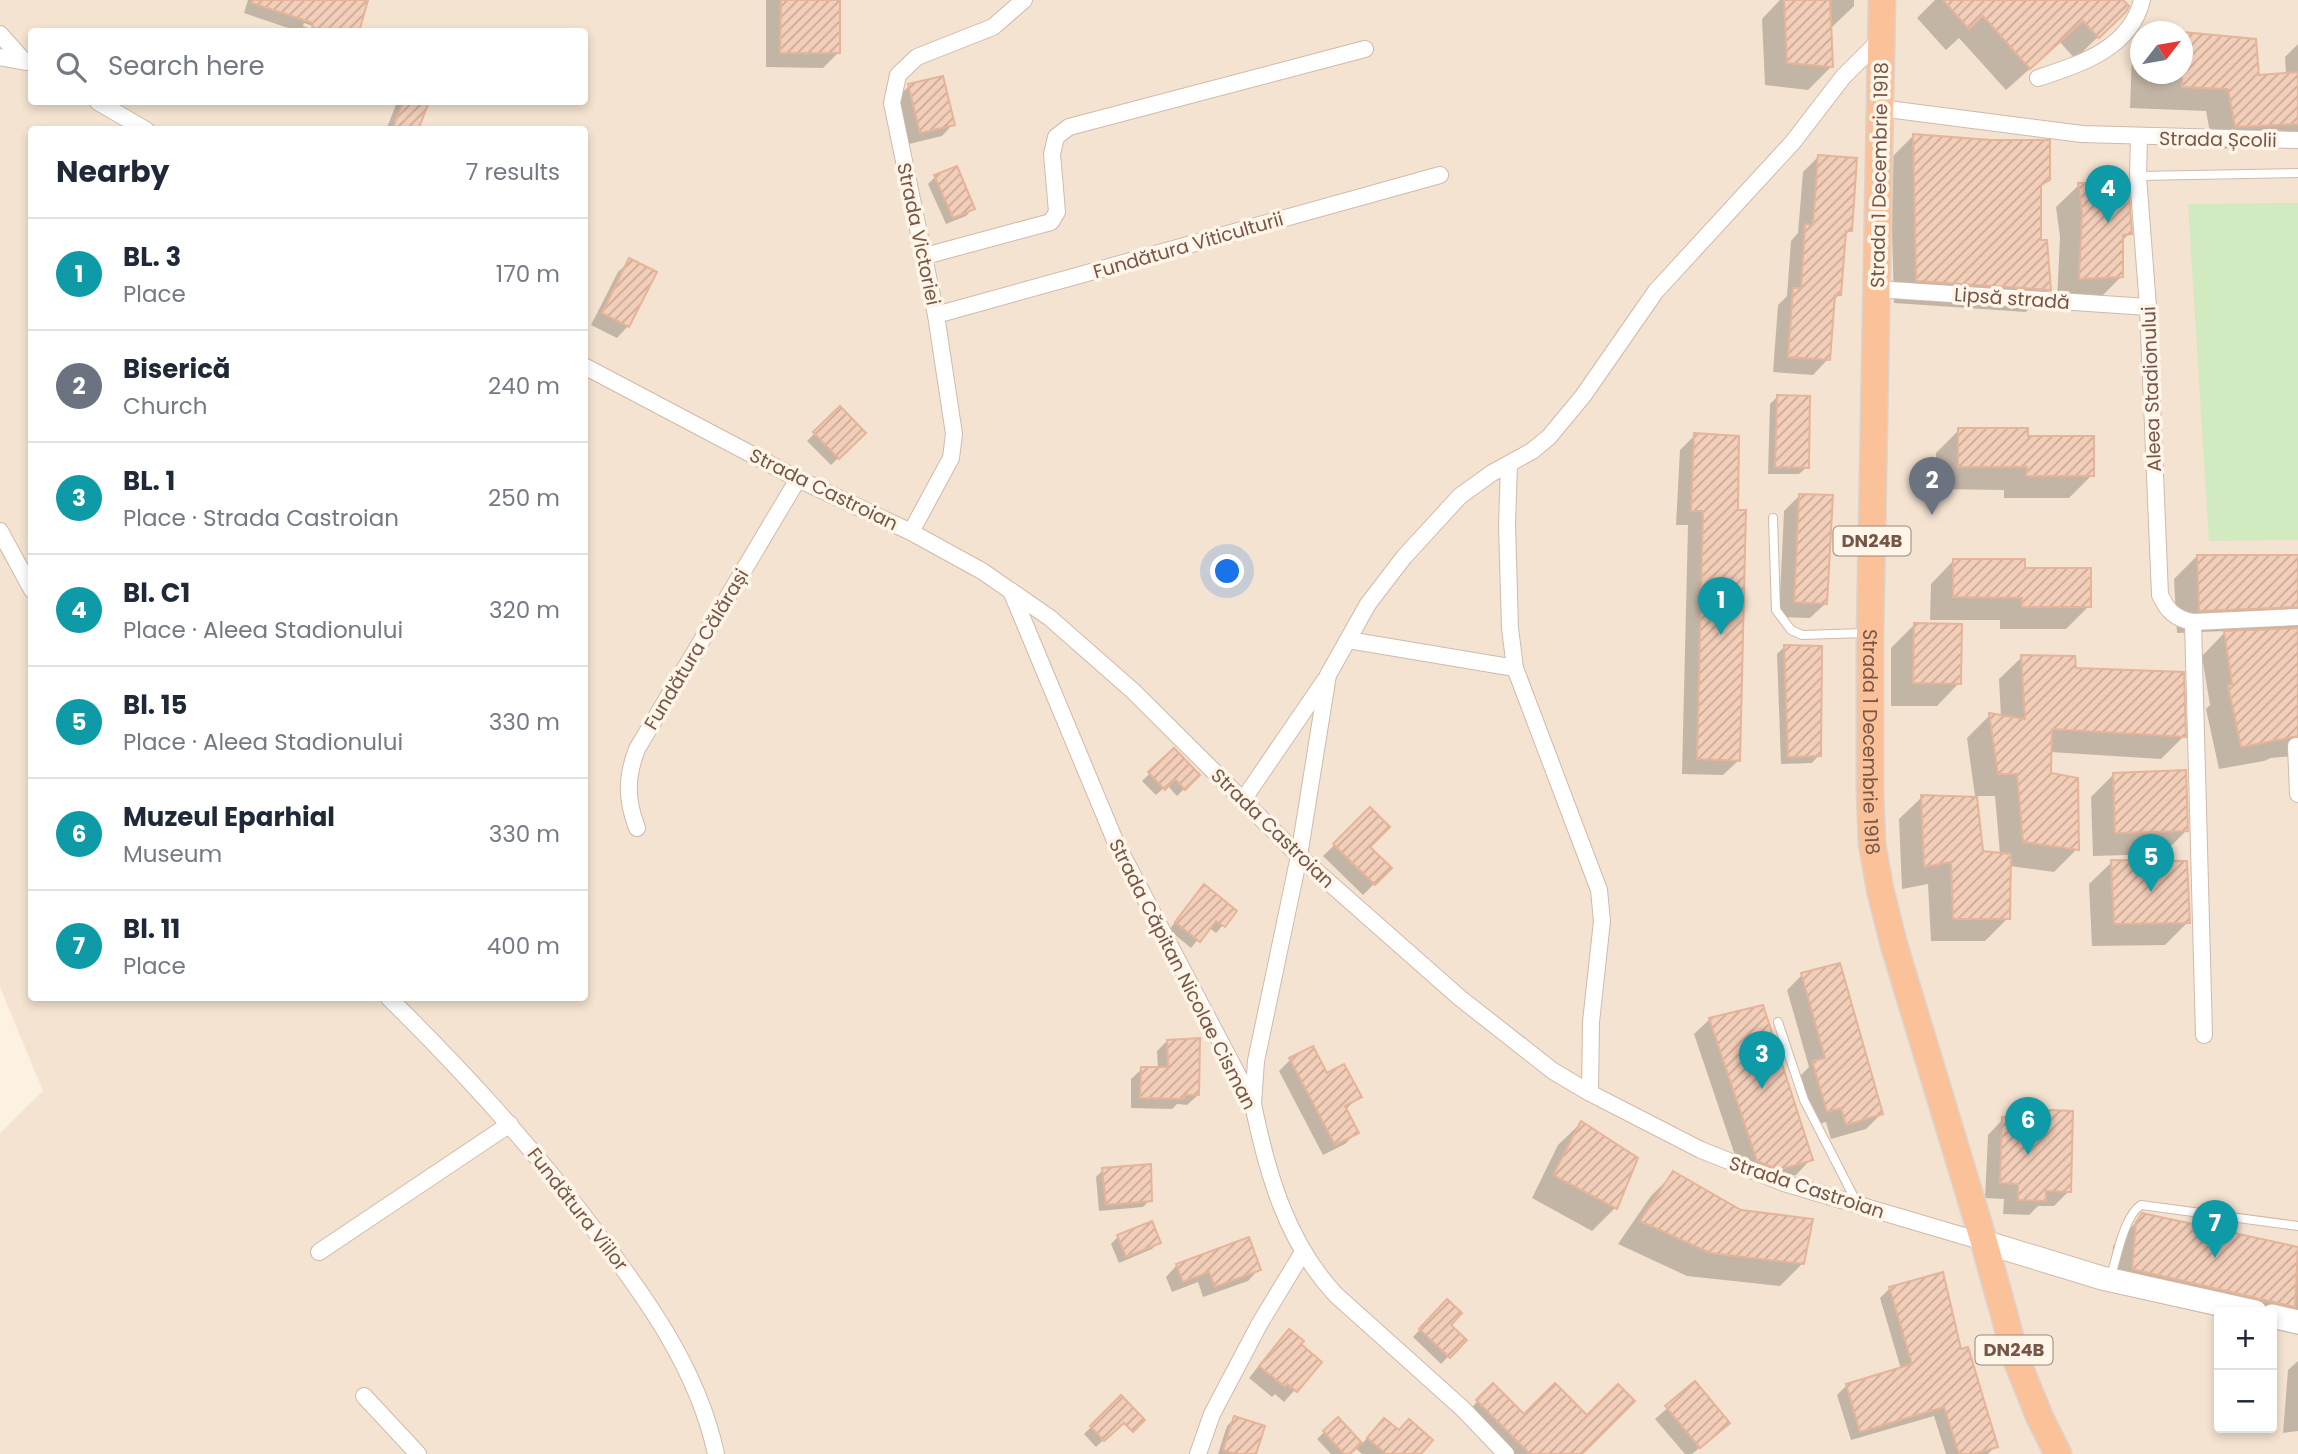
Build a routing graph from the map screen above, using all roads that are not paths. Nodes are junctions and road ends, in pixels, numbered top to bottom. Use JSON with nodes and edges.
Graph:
{"nodes":[{"id":1,"x":1024,"y":0,"type":"edge"},
{"id":2,"x":1882,"y":0,"type":"edge"},
{"id":3,"x":2142,"y":0,"type":"edge"},
{"id":4,"x":0,"y":34,"type":"edge"},
{"id":5,"x":1882,"y":37,"type":"junction"},
{"id":6,"x":1365,"y":49,"type":"dead end"},
{"id":7,"x":0,"y":57,"type":"edge"},
{"id":8,"x":28,"y":63,"type":"edge"},
{"id":9,"x":2038,"y":78,"type":"dead end"},
{"id":10,"x":104,"y":105,"type":"edge"},
{"id":11,"x":1880,"y":108,"type":"junction"},
{"id":12,"x":138,"y":126,"type":"edge"},
{"id":13,"x":2139,"y":137,"type":"junction"},
{"id":14,"x":2298,"y":140,"type":"edge"},
{"id":15,"x":2298,"y":173,"type":"edge"},
{"id":16,"x":1440,"y":175,"type":"dead end"},
{"id":17,"x":2138,"y":176,"type":"junction"},
{"id":18,"x":925,"y":256,"type":"junction"},
{"id":19,"x":1876,"y":289,"type":"junction"},
{"id":20,"x":2148,"y":307,"type":"junction"},
{"id":21,"x":936,"y":315,"type":"junction"},
{"id":22,"x":588,"y":368,"type":"edge"},
{"id":23,"x":1509,"y":464,"type":"junction"},
{"id":24,"x":798,"y":479,"type":"junction"},
{"id":25,"x":1773,"y":518,"type":"dead end"},
{"id":26,"x":0,"y":531,"type":"edge"},
{"id":27,"x":911,"y":532,"type":"junction"},
{"id":28,"x":28,"y":583,"type":"edge"},
{"id":29,"x":1010,"y":589,"type":"junction"},
{"id":30,"x":2298,"y":617,"type":"edge"},
{"id":31,"x":2193,"y":622,"type":"junction"},
{"id":32,"x":1870,"y":633,"type":"junction"},
{"id":33,"x":1348,"y":640,"type":"junction"},
{"id":34,"x":1515,"y":668,"type":"junction"},
{"id":35,"x":1328,"y":675,"type":"junction"},
{"id":36,"x":2296,"y":746,"type":"dead end"},
{"id":37,"x":2298,"y":794,"type":"edge"},
{"id":38,"x":1243,"y":800,"type":"junction"},
{"id":39,"x":637,"y":828,"type":"dead end"},
{"id":40,"x":1299,"y":856,"type":"junction"},
{"id":41,"x":392,"y":1001,"type":"edge"},
{"id":42,"x":1778,"y":1022,"type":"dead end"},
{"id":43,"x":2204,"y":1035,"type":"dead end"},
{"id":44,"x":1590,"y":1093,"type":"junction"},
{"id":45,"x":1253,"y":1104,"type":"junction"},
{"id":46,"x":510,"y":1124,"type":"junction"},
{"id":47,"x":1859,"y":1206,"type":"junction"},
{"id":48,"x":2298,"y":1226,"type":"edge"},
{"id":49,"x":1984,"y":1242,"type":"junction"},
{"id":50,"x":320,"y":1252,"type":"dead end"},
{"id":51,"x":1303,"y":1252,"type":"junction"},
{"id":52,"x":2110,"y":1279,"type":"junction"},
{"id":53,"x":2233,"y":1307,"type":"edge"},
{"id":54,"x":2277,"y":1317,"type":"edge"},
{"id":55,"x":2298,"y":1322,"type":"edge"},
{"id":56,"x":364,"y":1396,"type":"dead end"},
{"id":57,"x":418,"y":1454,"type":"edge"},
{"id":58,"x":716,"y":1454,"type":"edge"},
{"id":59,"x":1198,"y":1454,"type":"edge"},
{"id":60,"x":1506,"y":1454,"type":"edge"},
{"id":61,"x":2058,"y":1454,"type":"edge"}],
"edges":[{"from":1,"to":18,"type":"street","name":"Strada Victoriei"},
{"from":2,"to":5,"type":"highway","name":"Strada 1 Decembrie 1918","number":"DN24B"},
{"from":3,"to":9,"type":"street"},
{"from":4,"to":8,"type":"street"},
{"from":5,"to":11,"type":"highway","name":"Strada 1 Decembrie 1918","number":"DN24B"},
{"from":5,"to":23,"type":"street"},
{"from":6,"to":18,"type":"street"},
{"from":7,"to":8,"type":"street"},
{"from":10,"to":12,"type":"street"},
{"from":11,"to":13,"type":"street","name":"Strada Școlii"},
{"from":11,"to":19,"type":"highway","name":"Strada 1 Decembrie 1918","number":"DN24B"},
{"from":13,"to":14,"type":"street","name":"Strada Școlii"},
{"from":13,"to":17,"type":"street","name":"Aleea Stadionului"},
{"from":15,"to":17,"type":"lane"},
{"from":16,"to":21,"type":"street","name":"Fundătura Viticulturii"},
{"from":17,"to":20,"type":"street","name":"Aleea Stadionului"},
{"from":18,"to":21,"type":"street","name":"Strada Victoriei"},
{"from":19,"to":20,"type":"street","name":"Lipsă stradă"},
{"from":19,"to":32,"type":"highway","name":"Strada 1 Decembrie 1918","number":"DN24B"},
{"from":20,"to":31,"type":"street","name":"Aleea Stadionului"},
{"from":21,"to":27,"type":"street","name":"Strada Victoriei"},
{"from":22,"to":24,"type":"street","name":"Strada Castroian"},
{"from":23,"to":33,"type":"street"},
{"from":23,"to":34,"type":"street"},
{"from":24,"to":27,"type":"street","name":"Strada Castroian"},
{"from":24,"to":39,"type":"street","name":"Fundătura Călărași"},
{"from":25,"to":32,"type":"lane"},
{"from":26,"to":28,"type":"street"},
{"from":27,"to":29,"type":"street","name":"Strada Castroian"},
{"from":29,"to":38,"type":"street","name":"Strada Castroian"},
{"from":29,"to":45,"type":"street","name":"Strada Căpitan Nicolae Cisman"},
{"from":30,"to":31,"type":"street"},
{"from":31,"to":43,"type":"street"},
{"from":32,"to":49,"type":"highway","name":"Strada 1 Decembrie 1918","number":"DN24B"},
{"from":33,"to":34,"type":"street"},
{"from":33,"to":35,"type":"street"},
{"from":34,"to":44,"type":"street"},
{"from":35,"to":38,"type":"street"},
{"from":35,"to":40,"type":"street"},
{"from":36,"to":37,"type":"street"},
{"from":38,"to":40,"type":"street","name":"Strada Castroian"},
{"from":40,"to":44,"type":"street","name":"Strada Castroian"},
{"from":40,"to":45,"type":"street"},
{"from":41,"to":46,"type":"street","name":"Fundătura Viilor"},
{"from":42,"to":47,"type":"lane"},
{"from":44,"to":47,"type":"street","name":"Strada Castroian"},
{"from":45,"to":51,"type":"street","name":"Strada Căpitan Nicolae Cisman"},
{"from":46,"to":50,"type":"street"},
{"from":46,"to":58,"type":"street","name":"Fundătura Viilor"},
{"from":47,"to":49,"type":"street","name":"Strada Castroian"},
{"from":48,"to":52,"type":"lane"},
{"from":49,"to":52,"type":"main road"},
{"from":49,"to":61,"type":"highway","name":"Strada 1 Decembrie 1918","number":"DN24B"},
{"from":51,"to":59,"type":"street"},
{"from":51,"to":60,"type":"street","name":"Strada Căpitan Nicolae Cisman"},
{"from":52,"to":53,"type":"main road"},
{"from":54,"to":55,"type":"main road"},
{"from":56,"to":57,"type":"street"}]}
